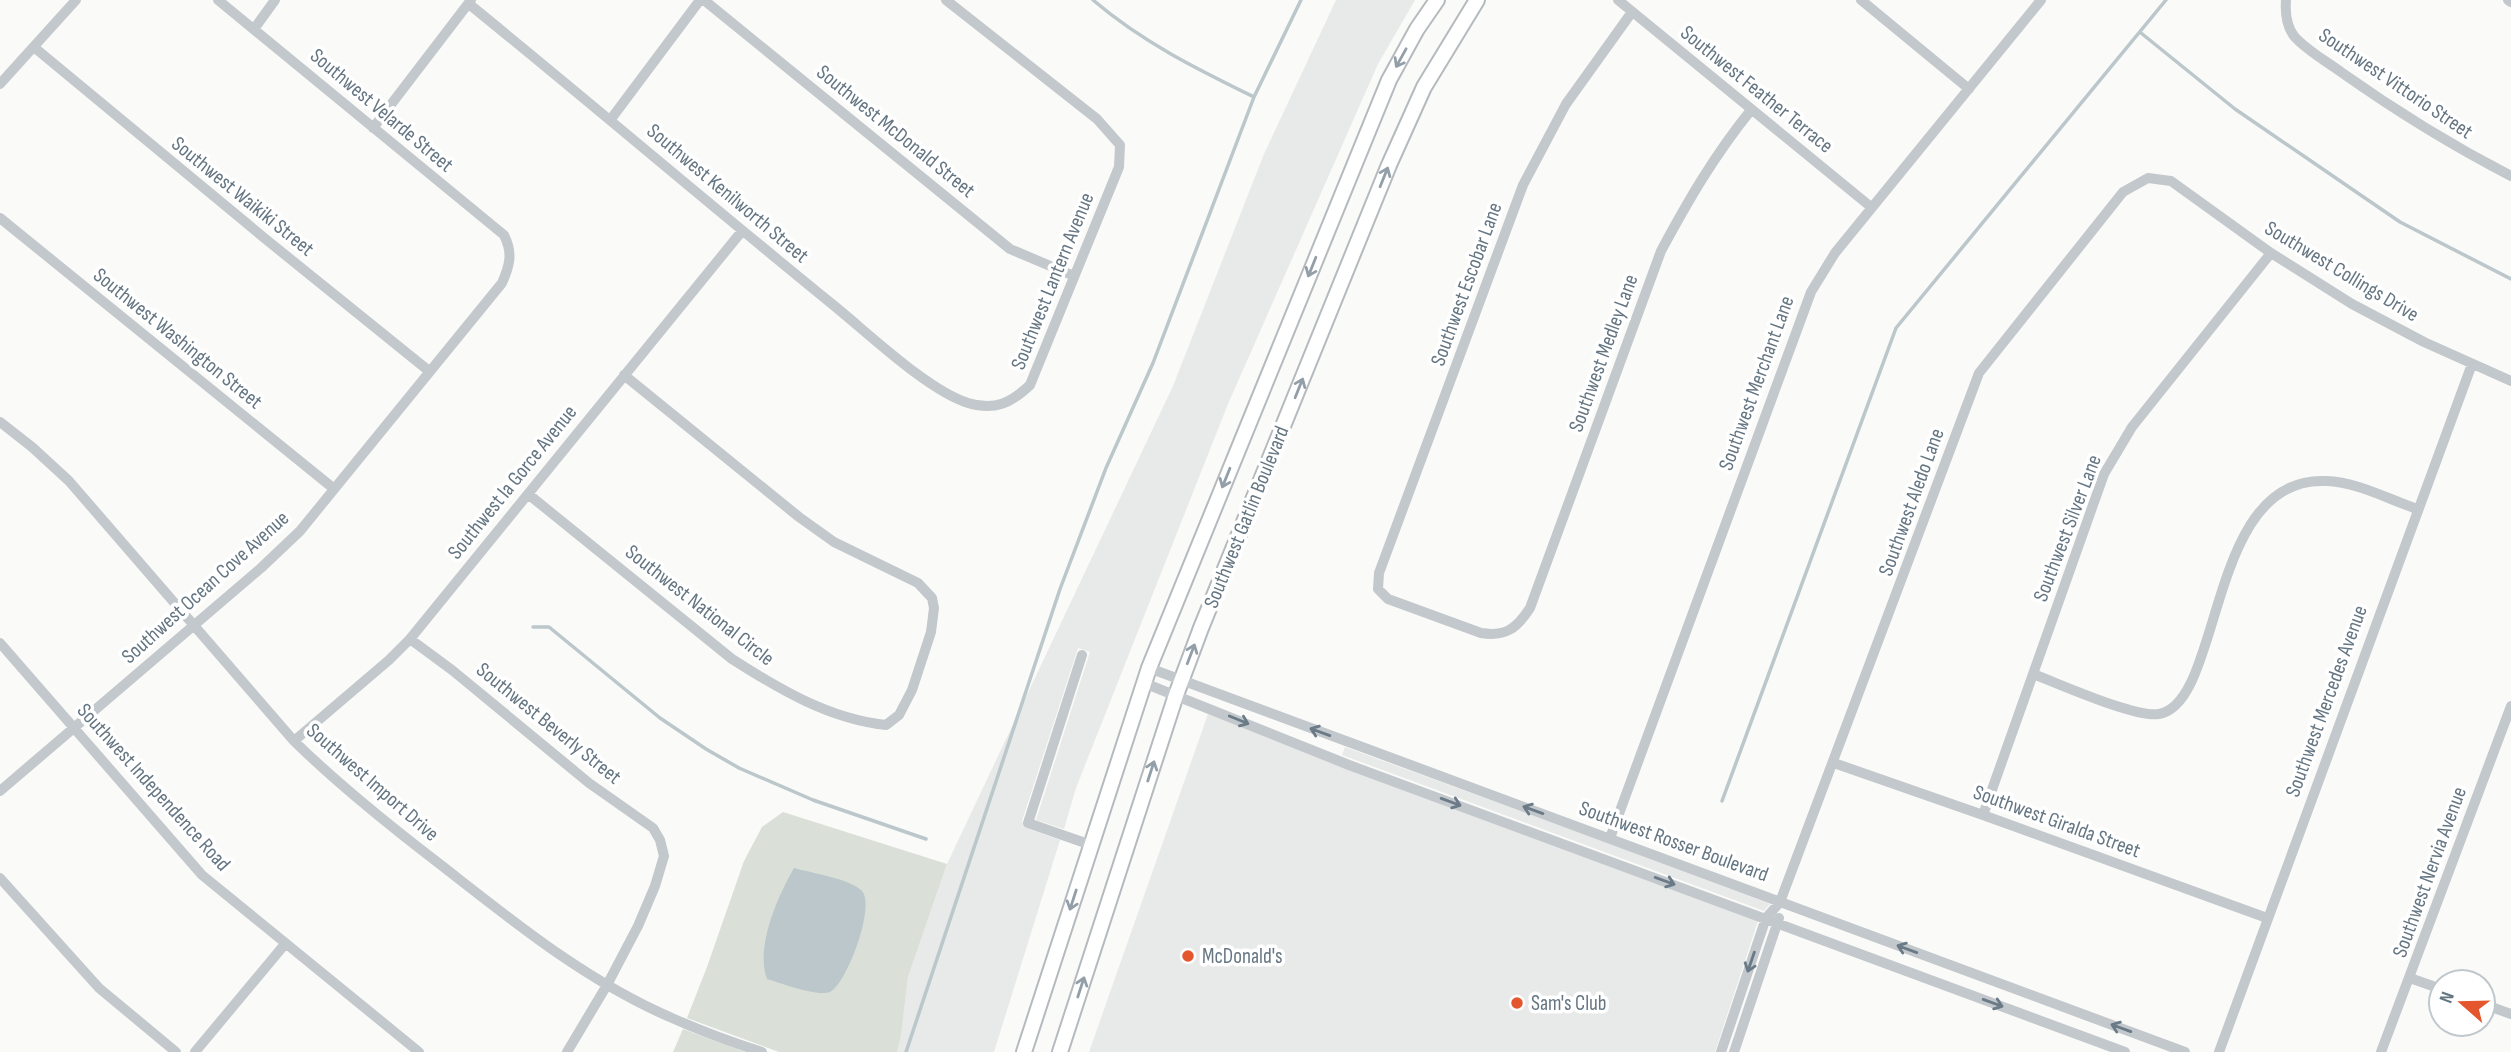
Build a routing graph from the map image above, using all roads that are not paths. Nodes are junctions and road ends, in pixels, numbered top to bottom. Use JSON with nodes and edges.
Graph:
{"nodes":[{"id":1,"x":76,"y":0,"type":"edge"},
{"id":2,"x":218,"y":0,"type":"edge"},
{"id":3,"x":275,"y":0,"type":"edge"},
{"id":4,"x":702,"y":0,"type":"edge"},
{"id":5,"x":946,"y":0,"type":"edge"},
{"id":6,"x":1437,"y":0,"type":"edge"},
{"id":7,"x":1476,"y":0,"type":"edge"},
{"id":8,"x":1618,"y":0,"type":"edge"},
{"id":9,"x":1861,"y":0,"type":"edge"},
{"id":10,"x":2041,"y":0,"type":"edge"},
{"id":11,"x":2285,"y":1,"type":"edge"},
{"id":12,"x":470,"y":2,"type":"edge"},
{"id":13,"x":1632,"y":12,"type":"junction"},
{"id":14,"x":254,"y":29,"type":"junction"},
{"id":15,"x":35,"y":48,"type":"junction"},
{"id":16,"x":0,"y":84,"type":"edge"},
{"id":17,"x":1969,"y":89,"type":"junction"},
{"id":18,"x":1751,"y":110,"type":"junction"},
{"id":19,"x":611,"y":119,"type":"junction"},
{"id":20,"x":373,"y":128,"type":"junction"},
{"id":21,"x":2511,"y":176,"type":"edge"},
{"id":22,"x":2164,"y":178,"type":"joint"},
{"id":23,"x":1871,"y":207,"type":"junction"},
{"id":24,"x":0,"y":218,"type":"edge"},
{"id":25,"x":742,"y":231,"type":"junction"},
{"id":26,"x":2271,"y":253,"type":"junction"},
{"id":27,"x":511,"y":256,"type":"joint"},
{"id":28,"x":1074,"y":276,"type":"junction"},
{"id":29,"x":2472,"y":364,"type":"junction"},
{"id":30,"x":429,"y":371,"type":"junction"},
{"id":31,"x":624,"y":375,"type":"junction"},
{"id":32,"x":2511,"y":380,"type":"edge"},
{"id":33,"x":969,"y":403,"type":"joint"},
{"id":34,"x":0,"y":422,"type":"edge"},
{"id":35,"x":333,"y":488,"type":"junction"},
{"id":36,"x":528,"y":494,"type":"junction"},
{"id":37,"x":2417,"y":509,"type":"junction"},
{"id":38,"x":1520,"y":624,"type":"joint"},
{"id":39,"x":194,"y":626,"type":"junction"},
{"id":40,"x":410,"y":639,"type":"junction"},
{"id":41,"x":0,"y":643,"type":"edge"},
{"id":42,"x":1082,"y":655,"type":"dead end"},
{"id":43,"x":1149,"y":668,"type":"junction"},
{"id":44,"x":2034,"y":674,"type":"junction"},
{"id":45,"x":1181,"y":680,"type":"junction"},
{"id":46,"x":1144,"y":683,"type":"junction"},
{"id":47,"x":1176,"y":695,"type":"junction"},
{"id":48,"x":2511,"y":706,"type":"edge"},
{"id":49,"x":73,"y":727,"type":"junction"},
{"id":50,"x":294,"y":741,"type":"junction"},
{"id":51,"x":1834,"y":763,"type":"junction"},
{"id":52,"x":0,"y":791,"type":"edge"},
{"id":53,"x":1983,"y":814,"type":"junction"},
{"id":54,"x":1610,"y":838,"type":"junction"},
{"id":55,"x":1091,"y":845,"type":"junction"},
{"id":56,"x":0,"y":878,"type":"edge"},
{"id":57,"x":1780,"y":901,"type":"junction"},
{"id":58,"x":1766,"y":918,"type":"junction"},
{"id":59,"x":2267,"y":918,"type":"junction"},
{"id":60,"x":1779,"y":923,"type":"junction"},
{"id":61,"x":285,"y":944,"type":"junction"},
{"id":62,"x":2410,"y":978,"type":"junction"},
{"id":63,"x":2427,"y":984,"type":"edge"},
{"id":64,"x":607,"y":985,"type":"junction"},
{"id":65,"x":176,"y":1052,"type":"edge"},
{"id":66,"x":195,"y":1052,"type":"edge"},
{"id":67,"x":419,"y":1052,"type":"edge"},
{"id":68,"x":567,"y":1052,"type":"edge"},
{"id":69,"x":762,"y":1052,"type":"edge"},
{"id":70,"x":1024,"y":1052,"type":"edge"},
{"id":71,"x":1060,"y":1052,"type":"edge"},
{"id":72,"x":1721,"y":1052,"type":"edge"},
{"id":73,"x":1734,"y":1052,"type":"edge"},
{"id":74,"x":2125,"y":1052,"type":"edge"},
{"id":75,"x":2185,"y":1052,"type":"edge"},
{"id":76,"x":2219,"y":1052,"type":"edge"},
{"id":77,"x":2381,"y":1052,"type":"edge"}],
"edges":[{"from":1,"to":15,"type":"street"},
{"from":2,"to":14,"type":"street","name":"Southwest Velarde Street"},
{"from":3,"to":14,"type":"street"},
{"from":4,"to":19,"type":"street"},
{"from":4,"to":28,"type":"street","name":"Southwest McDonald Street"},
{"from":5,"to":28,"type":"street","name":"Southwest Lantern Avenue"},
{"from":6,"to":43,"type":"main road","name":"Southwest Gatlin Boulevard","one_way":true},
{"from":45,"to":7,"type":"main road","name":"Southwest Gatlin Boulevard","one_way":true},
{"from":8,"to":13,"type":"street","name":"Southwest Feather Terrace"},
{"from":9,"to":17,"type":"street"},
{"from":10,"to":17,"type":"street","name":"Southwest Merchant Lane"},
{"from":11,"to":21,"type":"street","name":"Southwest Vittorio Street"},
{"from":12,"to":19,"type":"street","name":"Southwest Kenilworth Street"},
{"from":12,"to":20,"type":"street"},
{"from":13,"to":18,"type":"street","name":"Southwest Feather Terrace"},
{"from":13,"to":38,"type":"street","name":"Southwest Escobar Lane"},
{"from":14,"to":20,"type":"street","name":"Southwest Velarde Street"},
{"from":15,"to":16,"type":"street"},
{"from":15,"to":30,"type":"street","name":"Southwest Waikiki Street"},
{"from":17,"to":23,"type":"street","name":"Southwest Merchant Lane"},
{"from":18,"to":23,"type":"street","name":"Southwest Feather Terrace"},
{"from":18,"to":38,"type":"street","name":"Southwest Medley Lane"},
{"from":19,"to":25,"type":"street","name":"Southwest Kenilworth Street"},
{"from":20,"to":27,"type":"street","name":"Southwest Velarde Street"},
{"from":22,"to":26,"type":"street","name":"Southwest Collings Drive"},
{"from":22,"to":51,"type":"street","name":"Southwest Aledo Lane"},
{"from":23,"to":54,"type":"street","name":"Southwest Merchant Lane"},
{"from":24,"to":35,"type":"street","name":"Southwest Washington Street"},
{"from":25,"to":31,"type":"street","name":"Southwest la Gorce Avenue"},
{"from":25,"to":33,"type":"street","name":"Southwest Kenilworth Street"},
{"from":26,"to":29,"type":"street","name":"Southwest Collings Drive"},
{"from":26,"to":44,"type":"street","name":"Southwest Silver Lane"},
{"from":27,"to":30,"type":"street","name":"Southwest Ocean Cove Avenue"},
{"from":28,"to":33,"type":"street","name":"Southwest Lantern Avenue"},
{"from":29,"to":32,"type":"street","name":"Southwest Collings Drive"},
{"from":29,"to":37,"type":"street","name":"Southwest Mercedes Avenue"},
{"from":30,"to":35,"type":"street","name":"Southwest Ocean Cove Avenue"},
{"from":31,"to":36,"type":"street","name":"Southwest la Gorce Avenue"},
{"from":31,"to":36,"type":"street","name":"Southwest National Circle"},
{"from":34,"to":39,"type":"street","name":"Southwest Import Drive"},
{"from":35,"to":39,"type":"street","name":"Southwest Ocean Cove Avenue"},
{"from":36,"to":40,"type":"street","name":"Southwest la Gorce Avenue"},
{"from":37,"to":44,"type":"street"},
{"from":37,"to":59,"type":"street","name":"Southwest Mercedes Avenue"},
{"from":39,"to":49,"type":"street","name":"Southwest Ocean Cove Avenue"},
{"from":39,"to":50,"type":"street","name":"Southwest Import Drive"},
{"from":40,"to":50,"type":"street","name":"Southwest la Gorce Avenue"},
{"from":40,"to":64,"type":"street","name":"Southwest Beverly Street"},
{"from":41,"to":49,"type":"street","name":"Southwest Independence Road"},
{"from":42,"to":55,"type":"street"},
{"from":43,"to":45,"type":"street","name":"Southwest Rosser Boulevard"},
{"from":43,"to":46,"type":"main road","name":"Southwest Gatlin Boulevard"},
{"from":44,"to":53,"type":"street","name":"Southwest Silver Lane"},
{"from":45,"to":47,"type":"main road","name":"Southwest Gatlin Boulevard"},
{"from":54,"to":45,"type":"street","name":"Southwest Rosser Boulevard","one_way":true},
{"from":46,"to":47,"type":"street","name":"Southwest Rosser Boulevard"},
{"from":46,"to":55,"type":"main road","name":"Southwest Gatlin Boulevard"},
{"from":47,"to":58,"type":"street","name":"Southwest Rosser Boulevard","one_way":true},
{"from":71,"to":47,"type":"main road","name":"Southwest Gatlin Boulevard","one_way":true},
{"from":48,"to":62,"type":"street","name":"Southwest Nervia Avenue"},
{"from":49,"to":52,"type":"street","name":"Southwest Ocean Cove Avenue"},
{"from":49,"to":61,"type":"street","name":"Southwest Independence Road"},
{"from":50,"to":64,"type":"street","name":"Southwest Import Drive"},
{"from":51,"to":53,"type":"street","name":"Southwest Giralda Street"},
{"from":51,"to":57,"type":"street","name":"Southwest Aledo Lane"},
{"from":53,"to":59,"type":"street","name":"Southwest Giralda Street"},
{"from":54,"to":57,"type":"street","name":"Southwest Rosser Boulevard"},
{"from":55,"to":70,"type":"main road","name":"Southwest Gatlin Boulevard","one_way":true},
{"from":56,"to":65,"type":"street"},
{"from":57,"to":58,"type":"street","name":"Southwest Aledo Lane"},
{"from":57,"to":60,"type":"street","name":"Southwest Aledo Lane"},
{"from":75,"to":57,"type":"street","name":"Southwest Rosser Boulevard","one_way":true},
{"from":58,"to":60,"type":"street","name":"Southwest Rosser Boulevard"},
{"from":58,"to":72,"type":"street","name":"Southwest Aledo Lane","one_way":true},
{"from":59,"to":76,"type":"street","name":"Southwest Mercedes Avenue"},
{"from":60,"to":73,"type":"street","name":"Southwest Aledo Lane"},
{"from":60,"to":74,"type":"street","name":"Southwest Rosser Boulevard","one_way":true},
{"from":61,"to":66,"type":"street"},
{"from":61,"to":67,"type":"street","name":"Southwest Independence Road"},
{"from":62,"to":63,"type":"street"},
{"from":62,"to":77,"type":"street","name":"Southwest Nervia Avenue"},
{"from":64,"to":68,"type":"street"},
{"from":64,"to":69,"type":"street","name":"Southwest Import Drive"}]}
